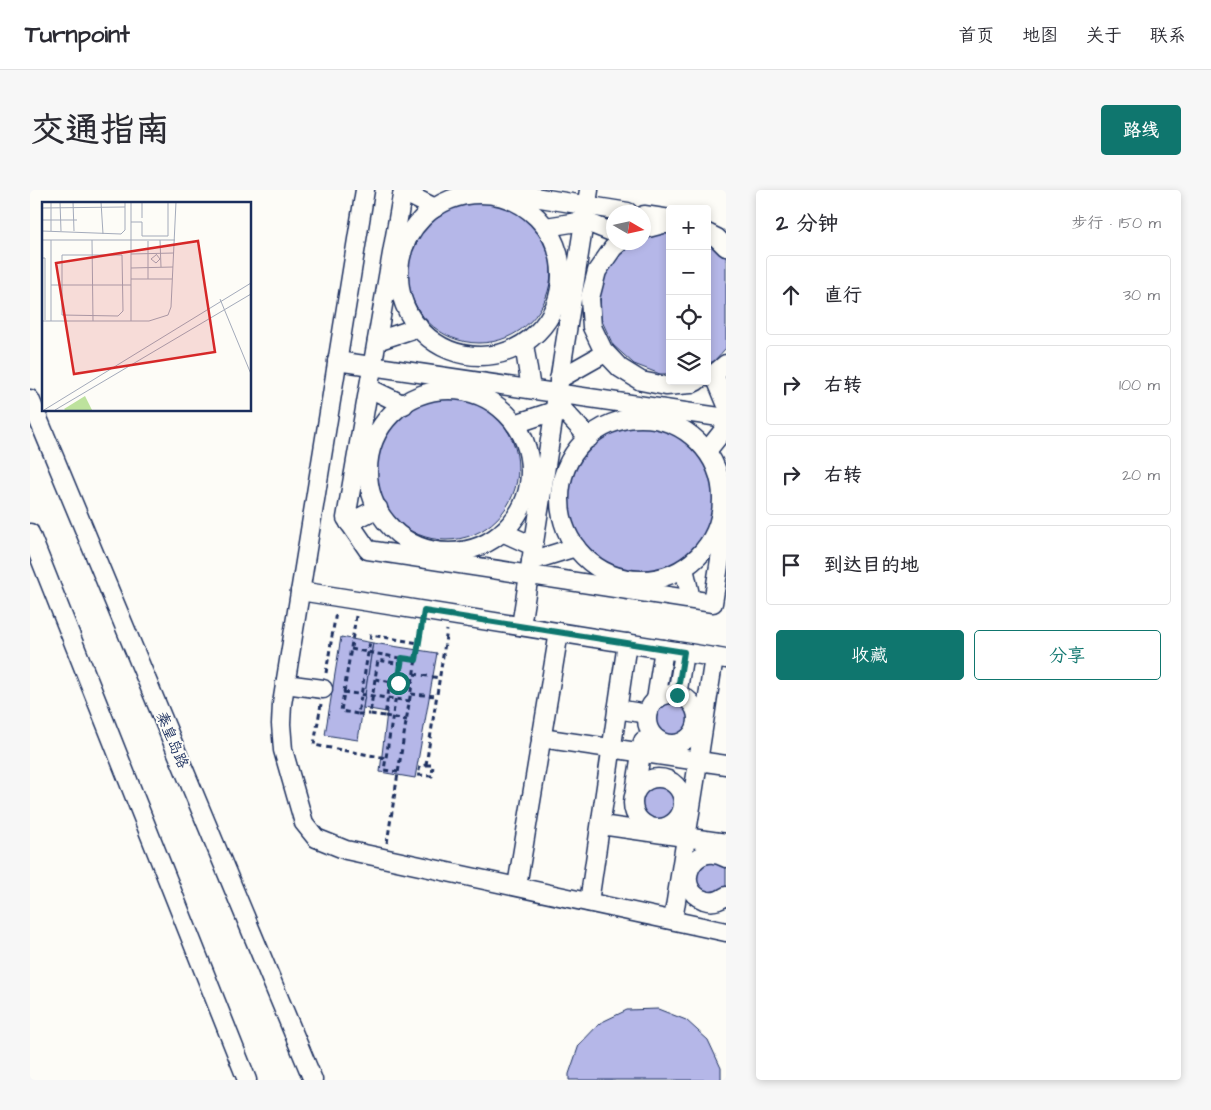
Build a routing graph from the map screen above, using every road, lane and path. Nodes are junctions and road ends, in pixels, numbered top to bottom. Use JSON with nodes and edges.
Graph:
{"nodes":[{"id":1,"x":365,"y":190,"type":"edge"},
{"id":2,"x":494,"y":190,"type":"edge"},
{"id":3,"x":403,"y":191,"type":"edge"},
{"id":4,"x":586,"y":206,"type":"edge"},
{"id":5,"x":435,"y":208,"type":"junction"},
{"id":6,"x":606,"y":209,"type":"edge"},
{"id":7,"x":651,"y":216,"type":"edge"},
{"id":8,"x":666,"y":218,"type":"edge"},
{"id":9,"x":666,"y":224,"type":"edge"},
{"id":10,"x":711,"y":225,"type":"edge"},
{"id":11,"x":606,"y":226,"type":"edge"},
{"id":12,"x":546,"y":227,"type":"junction"},
{"id":13,"x":726,"y":227,"type":"edge"},
{"id":14,"x":651,"y":228,"type":"edge"},
{"id":15,"x":711,"y":235,"type":"edge"},
{"id":16,"x":726,"y":247,"type":"edge"},
{"id":17,"x":612,"y":250,"type":"edge"},
{"id":18,"x":396,"y":260,"type":"junction"},
{"id":19,"x":566,"y":288,"type":"junction"},
{"id":20,"x":592,"y":292,"type":"junction"},
{"id":21,"x":419,"y":327,"type":"junction"},
{"id":22,"x":377,"y":341,"type":"junction"},
{"id":23,"x":524,"y":344,"type":"junction"},
{"id":24,"x":606,"y":353,"type":"junction"},
{"id":25,"x":475,"y":356,"type":"junction"},
{"id":26,"x":337,"y":361,"type":"junction"},
{"id":27,"x":373,"y":366,"type":"junction"},
{"id":28,"x":716,"y":372,"type":"edge"},
{"id":29,"x":470,"y":380,"type":"junction"},
{"id":30,"x":678,"y":385,"type":"edge"},
{"id":31,"x":666,"y":386,"type":"junction"},
{"id":32,"x":369,"y":388,"type":"junction"},
{"id":33,"x":531,"y":389,"type":"junction"},
{"id":34,"x":557,"y":396,"type":"junction"},
{"id":35,"x":30,"y":399,"type":"edge"},
{"id":36,"x":726,"y":403,"type":"edge"},
{"id":37,"x":404,"y":405,"type":"junction"},
{"id":38,"x":662,"y":414,"type":"junction"},
{"id":39,"x":726,"y":418,"type":"edge"},
{"id":40,"x":515,"y":424,"type":"junction"},
{"id":41,"x":726,"y":427,"type":"edge"},
{"id":42,"x":589,"y":438,"type":"junction"},
{"id":43,"x":707,"y":452,"type":"junction"},
{"id":44,"x":364,"y":456,"type":"junction"},
{"id":45,"x":536,"y":485,"type":"junction"},
{"id":46,"x":562,"y":485,"type":"junction"},
{"id":47,"x":378,"y":508,"type":"junction"},
{"id":48,"x":724,"y":515,"type":"edge"},
{"id":49,"x":349,"y":523,"type":"junction"},
{"id":50,"x":502,"y":532,"type":"junction"},
{"id":51,"x":30,"y":533,"type":"edge"},
{"id":52,"x":576,"y":547,"type":"junction"},
{"id":53,"x":444,"y":557,"type":"junction"},
{"id":54,"x":531,"y":561,"type":"junction"},
{"id":55,"x":684,"y":568,"type":"junction"},
{"id":56,"x":635,"y":586,"type":"junction"},
{"id":57,"x":300,"y":591,"type":"junction"},
{"id":58,"x":338,"y":597,"type":"junction"},
{"id":59,"x":691,"y":599,"type":"junction"},
{"id":60,"x":359,"y":600,"type":"junction"},
{"id":61,"x":424,"y":611,"type":"junction"},
{"id":62,"x":449,"y":615,"type":"junction"},
{"id":63,"x":520,"y":626,"type":"junction"},
{"id":64,"x":559,"y":632,"type":"junction"},
{"id":65,"x":419,"y":642,"type":"junction"},
{"id":66,"x":627,"y":643,"type":"junction"},
{"id":67,"x":351,"y":649,"type":"junction"},
{"id":68,"x":664,"y":649,"type":"junction"},
{"id":69,"x":368,"y":652,"type":"junction"},
{"id":70,"x":684,"y":652,"type":"junction"},
{"id":71,"x":379,"y":654,"type":"junction"},
{"id":72,"x":402,"y":658,"type":"junction"},
{"id":73,"x":720,"y":658,"type":"edge"},
{"id":74,"x":378,"y":660,"type":"junction"},
{"id":75,"x":416,"y":660,"type":"junction"},
{"id":76,"x":401,"y":664,"type":"junction"},
{"id":77,"x":414,"y":674,"type":"junction"},
{"id":78,"x":440,"y":678,"type":"junction"},
{"id":79,"x":375,"y":680,"type":"junction"},
{"id":80,"x":390,"y":682,"type":"junction"},
{"id":81,"x":398,"y":683,"type":"junction"},
{"id":82,"x":285,"y":684,"type":"junction"},
{"id":83,"x":323,"y":689,"type":"junction"},
{"id":84,"x":345,"y":692,"type":"junction"},
{"id":85,"x":361,"y":694,"type":"junction"},
{"id":86,"x":411,"y":694,"type":"junction"},
{"id":87,"x":677,"y":695,"type":"junction"},
{"id":88,"x":373,"y":696,"type":"junction"},
{"id":89,"x":437,"y":696,"type":"junction"},
{"id":90,"x":388,"y":698,"type":"junction"},
{"id":91,"x":395,"y":699,"type":"junction"},
{"id":92,"x":410,"y":701,"type":"junction"},
{"id":93,"x":617,"y":709,"type":"junction"},
{"id":94,"x":650,"y":712,"type":"junction"},
{"id":95,"x":358,"y":714,"type":"junction"},
{"id":96,"x":370,"y":714,"type":"junction"},
{"id":97,"x":385,"y":716,"type":"junction"},
{"id":98,"x":393,"y":717,"type":"junction"},
{"id":99,"x":407,"y":720,"type":"junction"},
{"id":100,"x":701,"y":722,"type":"junction"},
{"id":101,"x":541,"y":738,"type":"junction"},
{"id":102,"x":673,"y":747,"type":"junction"},
{"id":103,"x":612,"y":749,"type":"junction"},
{"id":104,"x":641,"y":753,"type":"junction"},
{"id":105,"x":386,"y":758,"type":"junction"},
{"id":106,"x":699,"y":763,"type":"junction"},
{"id":107,"x":726,"y":764,"type":"edge"},
{"id":108,"x":426,"y":765,"type":"junction"},
{"id":109,"x":398,"y":772,"type":"junction"},
{"id":110,"x":670,"y":782,"type":"junction"},
{"id":111,"x":605,"y":794,"type":"junction"},
{"id":112,"x":633,"y":800,"type":"junction"},
{"id":113,"x":600,"y":825,"type":"junction"},
{"id":114,"x":676,"y":826,"type":"junction"},
{"id":115,"x":630,"y":829,"type":"junction"},
{"id":116,"x":722,"y":849,"type":"edge"},
{"id":117,"x":385,"y":858,"type":"junction"},
{"id":118,"x":689,"y":867,"type":"junction"},
{"id":119,"x":517,"y":886,"type":"junction"},
{"id":120,"x":715,"y":898,"type":"edge"},
{"id":121,"x":589,"y":902,"type":"junction"},
{"id":122,"x":674,"y":915,"type":"junction"},
{"id":123,"x":702,"y":927,"type":"junction"},
{"id":124,"x":726,"y":932,"type":"edge"},
{"id":125,"x":247,"y":1080,"type":"edge"},
{"id":126,"x":314,"y":1080,"type":"edge"}],
"edges":[{"from":1,"to":26,"type":"street"},
{"from":2,"to":4,"type":"street"},
{"from":3,"to":5,"type":"street"},
{"from":3,"to":18,"type":"street"},
{"from":4,"to":6,"type":"street"},
{"from":4,"to":11,"type":"street"},
{"from":4,"to":12,"type":"street"},
{"from":4,"to":19,"type":"street"},
{"from":5,"to":12,"type":"street"},
{"from":5,"to":18,"type":"street"},
{"from":7,"to":8,"type":"street"},
{"from":9,"to":14,"type":"street"},
{"from":10,"to":13,"type":"street"},
{"from":12,"to":19,"type":"street"},
{"from":15,"to":16,"type":"street"},
{"from":17,"to":20,"type":"street"},
{"from":18,"to":21,"type":"street"},
{"from":18,"to":22,"type":"street"},
{"from":19,"to":20,"type":"street"},
{"from":19,"to":23,"type":"street"},
{"from":19,"to":34,"type":"street"},
{"from":20,"to":24,"type":"street"},
{"from":21,"to":22,"type":"street"},
{"from":21,"to":25,"type":"street"},
{"from":22,"to":27,"type":"street"},
{"from":23,"to":25,"type":"street"},
{"from":23,"to":33,"type":"street"},
{"from":24,"to":31,"type":"street"},
{"from":24,"to":34,"type":"street"},
{"from":25,"to":29,"type":"street"},
{"from":26,"to":27,"type":"street"},
{"from":26,"to":57,"type":"street"},
{"from":27,"to":29,"type":"street"},
{"from":27,"to":32,"type":"street"},
{"from":28,"to":36,"type":"street"},
{"from":29,"to":33,"type":"street"},
{"from":30,"to":31,"type":"street"},
{"from":31,"to":38,"type":"street"},
{"from":32,"to":37,"type":"street"},
{"from":32,"to":44,"type":"street"},
{"from":33,"to":34,"type":"street"},
{"from":34,"to":38,"type":"street"},
{"from":34,"to":40,"type":"street"},
{"from":34,"to":42,"type":"street"},
{"from":34,"to":45,"type":"street"},
{"from":35,"to":126,"type":"street","name":"秦皇岛路"},
{"from":37,"to":40,"type":"street"},
{"from":37,"to":44,"type":"street"},
{"from":38,"to":39,"type":"street"},
{"from":38,"to":42,"type":"street"},
{"from":38,"to":43,"type":"street"},
{"from":40,"to":45,"type":"street"},
{"from":41,"to":43,"type":"street"},
{"from":42,"to":46,"type":"street"},
{"from":43,"to":48,"type":"street"},
{"from":44,"to":47,"type":"street"},
{"from":44,"to":49,"type":"street"},
{"from":45,"to":46,"type":"street"},
{"from":45,"to":50,"type":"street"},
{"from":45,"to":54,"type":"street"},
{"from":46,"to":52,"type":"street"},
{"from":47,"to":49,"type":"street"},
{"from":47,"to":53,"type":"street"},
{"from":48,"to":55,"type":"street"},
{"from":48,"to":59,"type":"street"},
{"from":49,"to":53,"type":"street"},
{"from":50,"to":53,"type":"street"},
{"from":50,"to":54,"type":"street"},
{"from":51,"to":125,"type":"street"},
{"from":52,"to":54,"type":"street"},
{"from":52,"to":56,"type":"street"},
{"from":53,"to":54,"type":"street"},
{"from":54,"to":56,"type":"street"},
{"from":54,"to":63,"type":"street"},
{"from":55,"to":56,"type":"street"},
{"from":55,"to":59,"type":"street"},
{"from":56,"to":59,"type":"street"},
{"from":57,"to":58,"type":"street"},
{"from":57,"to":82,"type":"street"},
{"from":58,"to":60,"type":"street"},
{"from":58,"to":83,"type":"path"},
{"from":60,"to":61,"type":"street"},
{"from":60,"to":67,"type":"path"},
{"from":61,"to":62,"type":"street"},
{"from":61,"to":65,"type":"path"},
{"from":62,"to":63,"type":"street"},
{"from":62,"to":78,"type":"path"},
{"from":63,"to":64,"type":"street"},
{"from":64,"to":66,"type":"street"},
{"from":64,"to":101,"type":"street"},
{"from":65,"to":69,"type":"path"},
{"from":65,"to":75,"type":"path"},
{"from":66,"to":68,"type":"street"},
{"from":66,"to":93,"type":"street"},
{"from":67,"to":69,"type":"path"},
{"from":67,"to":84,"type":"path"},
{"from":68,"to":70,"type":"street"},
{"from":68,"to":94,"type":"street"},
{"from":69,"to":71,"type":"path"},
{"from":69,"to":85,"type":"path"},
{"from":70,"to":73,"type":"street"},
{"from":70,"to":87,"type":"street"},
{"from":71,"to":72,"type":"path"},
{"from":71,"to":74,"type":"path"},
{"from":72,"to":75,"type":"path"},
{"from":72,"to":76,"type":"path"},
{"from":73,"to":100,"type":"street"},
{"from":74,"to":76,"type":"path"},
{"from":74,"to":79,"type":"path"},
{"from":75,"to":77,"type":"path"},
{"from":76,"to":81,"type":"path"},
{"from":77,"to":78,"type":"path"},
{"from":77,"to":86,"type":"path"},
{"from":78,"to":89,"type":"path"},
{"from":79,"to":80,"type":"path"},
{"from":79,"to":88,"type":"path"},
{"from":80,"to":81,"type":"path"},
{"from":80,"to":90,"type":"path"},
{"from":81,"to":91,"type":"path"},
{"from":82,"to":83,"type":"street"},
{"from":82,"to":117,"type":"street"},
{"from":83,"to":105,"type":"path"},
{"from":84,"to":85,"type":"path"},
{"from":84,"to":95,"type":"path"},
{"from":85,"to":88,"type":"path"},
{"from":85,"to":95,"type":"path"},
{"from":86,"to":89,"type":"path"},
{"from":86,"to":92,"type":"path"},
{"from":87,"to":94,"type":"street"},
{"from":87,"to":100,"type":"street"},
{"from":88,"to":90,"type":"path"},
{"from":88,"to":96,"type":"path"},
{"from":89,"to":108,"type":"path"},
{"from":90,"to":91,"type":"path"},
{"from":90,"to":97,"type":"path"},
{"from":91,"to":92,"type":"path"},
{"from":91,"to":98,"type":"path"},
{"from":92,"to":99,"type":"path"},
{"from":93,"to":94,"type":"street"},
{"from":93,"to":103,"type":"street"},
{"from":94,"to":102,"type":"street"},
{"from":94,"to":104,"type":"street"},
{"from":95,"to":96,"type":"path"},
{"from":96,"to":97,"type":"path"},
{"from":97,"to":98,"type":"path"},
{"from":98,"to":99,"type":"path"},
{"from":98,"to":105,"type":"path"},
{"from":99,"to":109,"type":"path"},
{"from":100,"to":102,"type":"street"},
{"from":100,"to":106,"type":"street"},
{"from":101,"to":103,"type":"street"},
{"from":101,"to":119,"type":"street"},
{"from":102,"to":104,"type":"street"},
{"from":102,"to":106,"type":"street"},
{"from":102,"to":110,"type":"street"},
{"from":103,"to":104,"type":"street"},
{"from":103,"to":111,"type":"street"},
{"from":104,"to":112,"type":"street"},
{"from":105,"to":109,"type":"path"},
{"from":106,"to":107,"type":"street"},
{"from":106,"to":110,"type":"street"},
{"from":106,"to":114,"type":"street"},
{"from":108,"to":108,"type":"path"},
{"from":109,"to":117,"type":"path"},
{"from":110,"to":112,"type":"street"},
{"from":110,"to":114,"type":"street"},
{"from":111,"to":112,"type":"street"},
{"from":111,"to":113,"type":"street"},
{"from":112,"to":114,"type":"street"},
{"from":112,"to":115,"type":"street"},
{"from":113,"to":115,"type":"street"},
{"from":113,"to":121,"type":"street"},
{"from":114,"to":115,"type":"street"},
{"from":114,"to":116,"type":"street"},
{"from":114,"to":118,"type":"street"},
{"from":116,"to":118,"type":"street"},
{"from":117,"to":119,"type":"street"},
{"from":118,"to":120,"type":"street"},
{"from":118,"to":122,"type":"street"},
{"from":119,"to":121,"type":"street"},
{"from":120,"to":122,"type":"street"},
{"from":120,"to":123,"type":"street"},
{"from":121,"to":122,"type":"street"},
{"from":122,"to":123,"type":"street"},
{"from":123,"to":124,"type":"street"}]}
